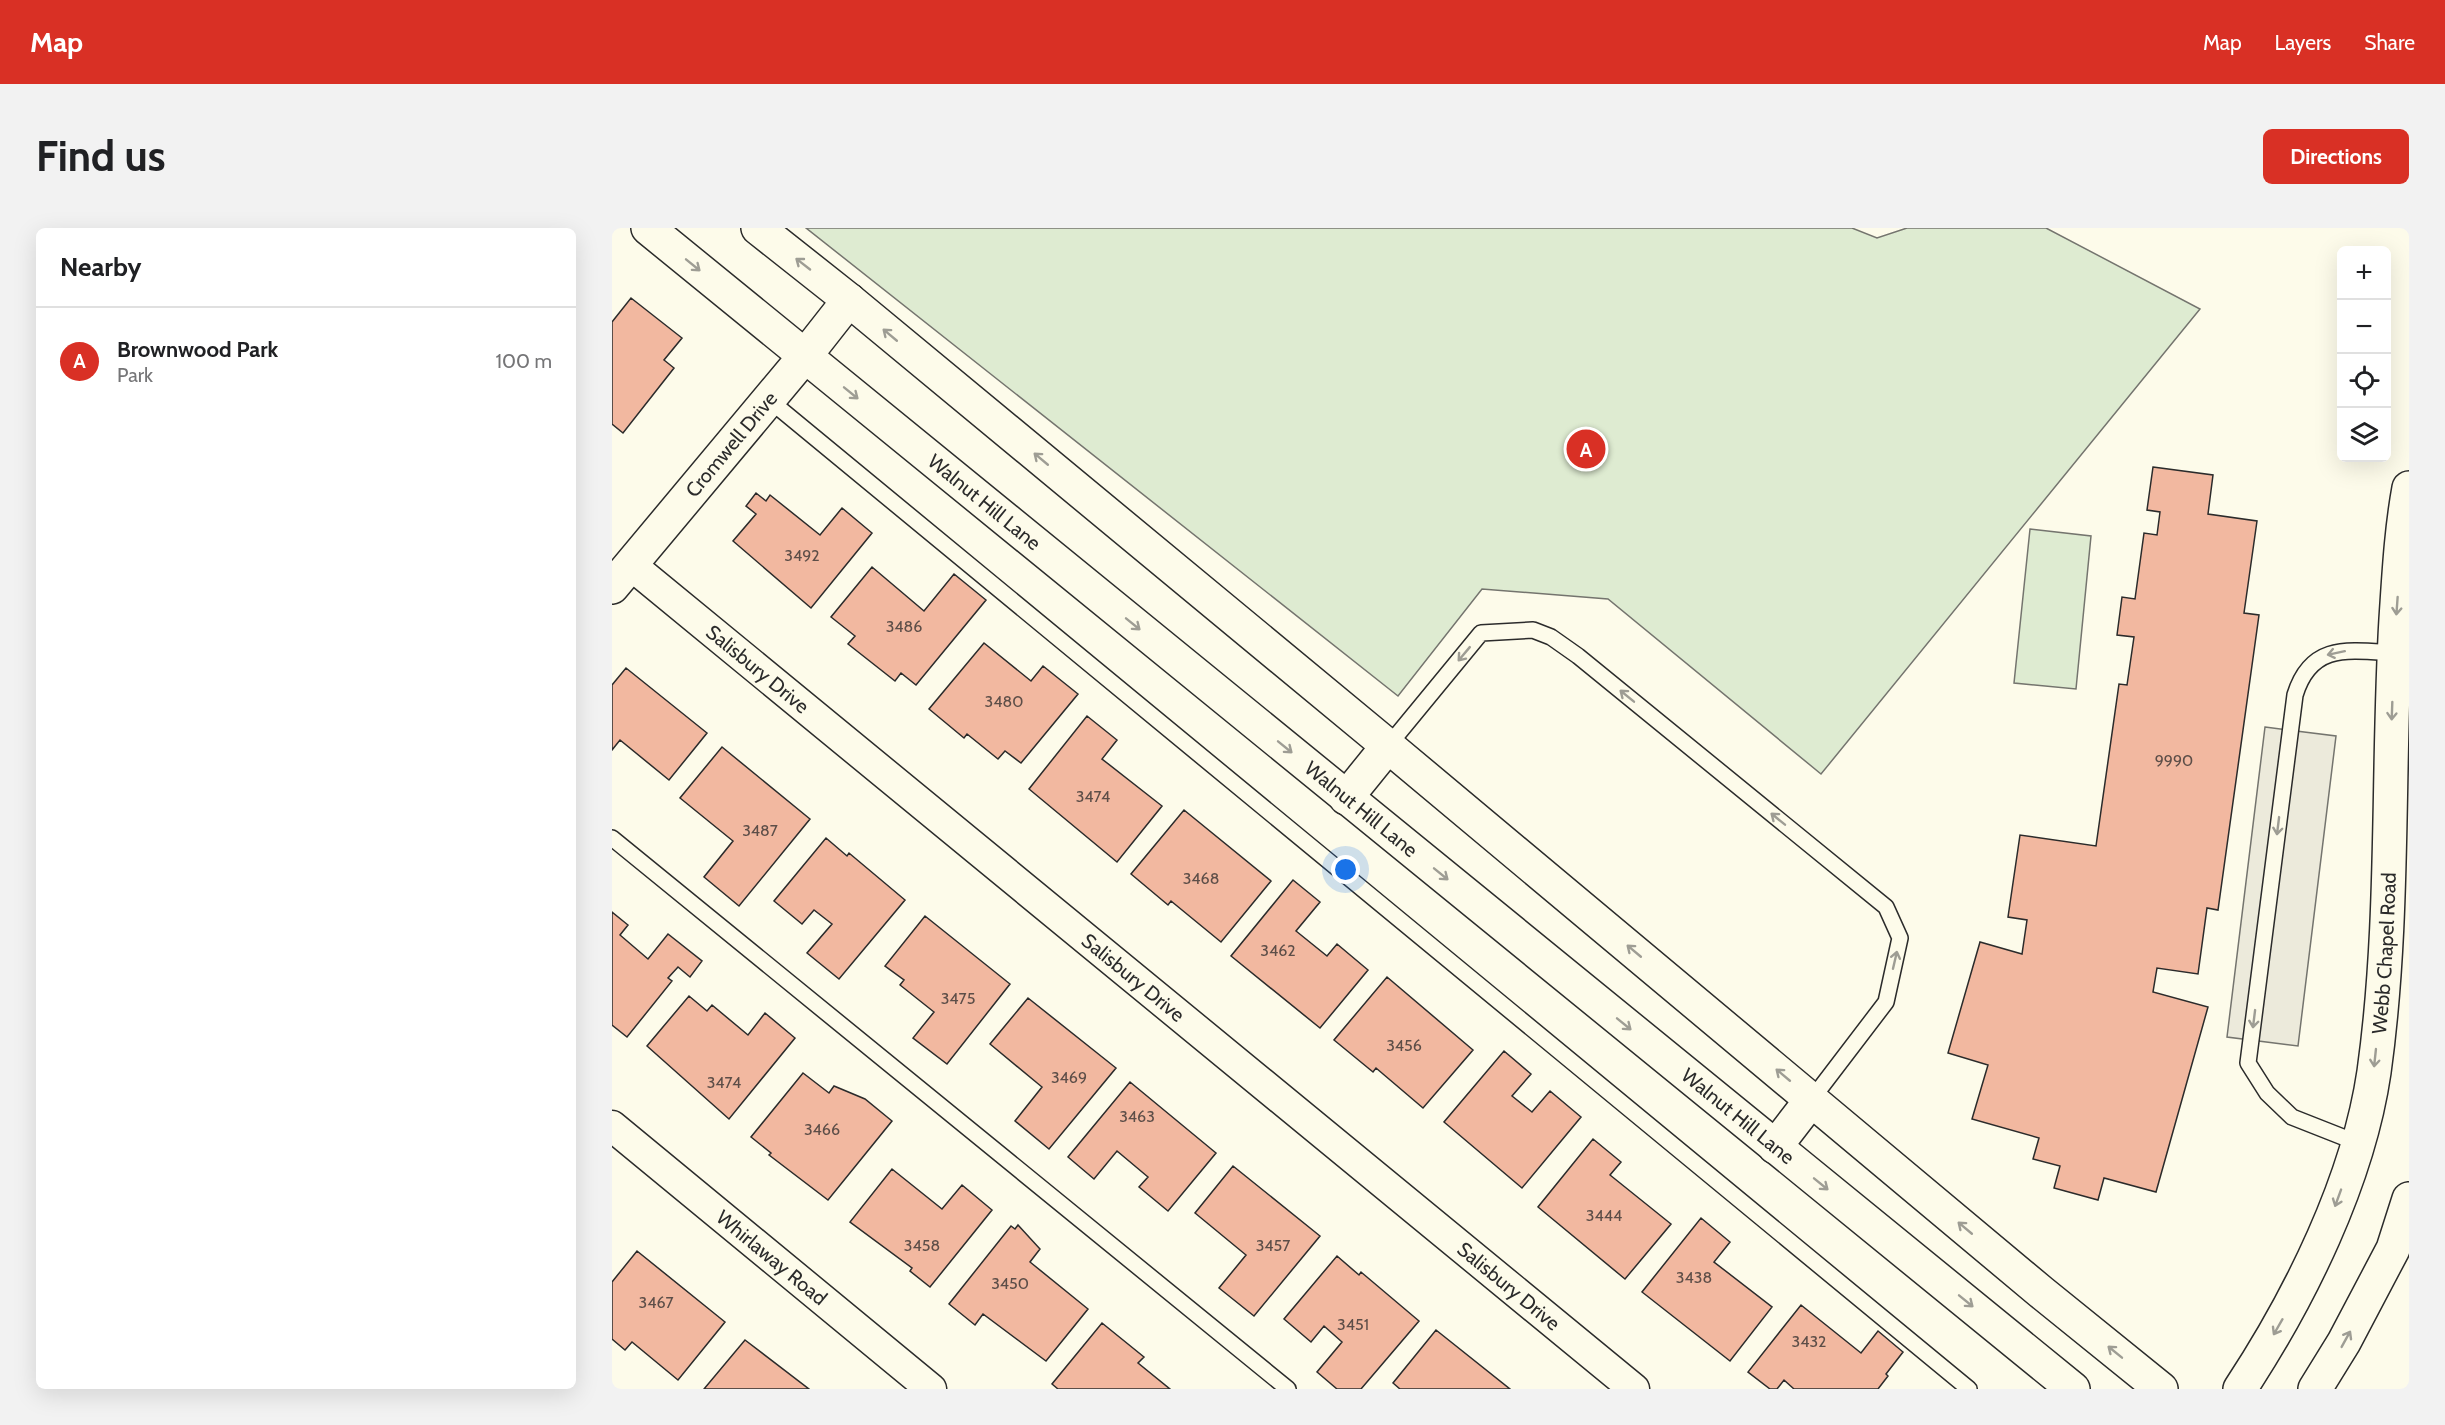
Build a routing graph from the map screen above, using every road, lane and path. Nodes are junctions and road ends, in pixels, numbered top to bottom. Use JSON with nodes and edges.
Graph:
{"nodes":[{"id":1,"x":648,"y":228,"type":"edge"},
{"id":2,"x":758,"y":228,"type":"edge"},
{"id":3,"x":849,"y":300,"type":"junction"},
{"id":4,"x":805,"y":356,"type":"junction"},
{"id":5,"x":768,"y":399,"type":"junction"},
{"id":6,"x":2409,"y":488,"type":"edge"},
{"id":7,"x":621,"y":576,"type":"edge"},
{"id":8,"x":2394,"y":653,"type":"junction"},
{"id":9,"x":1388,"y":746,"type":"junction"},
{"id":10,"x":1346,"y":798,"type":"junction"},
{"id":11,"x":612,"y":838,"type":"edge"},
{"id":12,"x":2396,"y":981,"type":"edge"},
{"id":13,"x":1812,"y":1099,"type":"junction"},
{"id":14,"x":612,"y":1126,"type":"edge"},
{"id":15,"x":2358,"y":1143,"type":"junction"},
{"id":16,"x":1775,"y":1147,"type":"junction"},
{"id":17,"x":2409,"y":1199,"type":"edge"},
{"id":18,"x":2061,"y":1382,"type":"edge"},
{"id":19,"x":931,"y":1389,"type":"edge"},
{"id":20,"x":1288,"y":1389,"type":"edge"},
{"id":21,"x":1634,"y":1389,"type":"edge"},
{"id":22,"x":1970,"y":1389,"type":"edge"},
{"id":23,"x":2160,"y":1389,"type":"edge"},
{"id":24,"x":2240,"y":1389,"type":"edge"},
{"id":25,"x":2315,"y":1389,"type":"edge"}],
"edges":[{"from":1,"to":4,"type":"main road","name":"Walnut Hill Lane","one_way":true},
{"from":3,"to":2,"type":"main road","one_way":true},
{"from":3,"to":4,"type":"main road","name":"Cromwell Drive"},
{"from":9,"to":3,"type":"main road","one_way":true},
{"from":4,"to":5,"type":"main road","name":"Cromwell Drive"},
{"from":4,"to":10,"type":"main road","name":"Walnut Hill Lane","one_way":true},
{"from":5,"to":7,"type":"main road","name":"Cromwell Drive"},
{"from":5,"to":22,"type":"lane"},
{"from":6,"to":8,"type":"main road","name":"Webb Chapel Road","one_way":true},
{"from":7,"to":21,"type":"street","name":"Salisbury Drive"},
{"from":8,"to":12,"type":"main road","name":"Webb Chapel Road","one_way":true},
{"from":8,"to":15,"type":"lane","one_way":true},
{"from":9,"to":10,"type":"main road"},
{"from":13,"to":9,"type":"main road","one_way":true},
{"from":13,"to":9,"type":"lane","one_way":true},
{"from":10,"to":16,"type":"main road","name":"Walnut Hill Lane","one_way":true},
{"from":11,"to":20,"type":"lane"},
{"from":12,"to":15,"type":"main road","name":"Webb Chapel Road","one_way":true},
{"from":13,"to":16,"type":"main road"},
{"from":23,"to":13,"type":"main road","one_way":true},
{"from":14,"to":19,"type":"street","name":"Whirlaway Road"},
{"from":15,"to":24,"type":"main road","name":"Webb Chapel Road","one_way":true},
{"from":16,"to":18,"type":"main road","name":"Walnut Hill Lane","one_way":true},
{"from":25,"to":17,"type":"main road","one_way":true}]}
